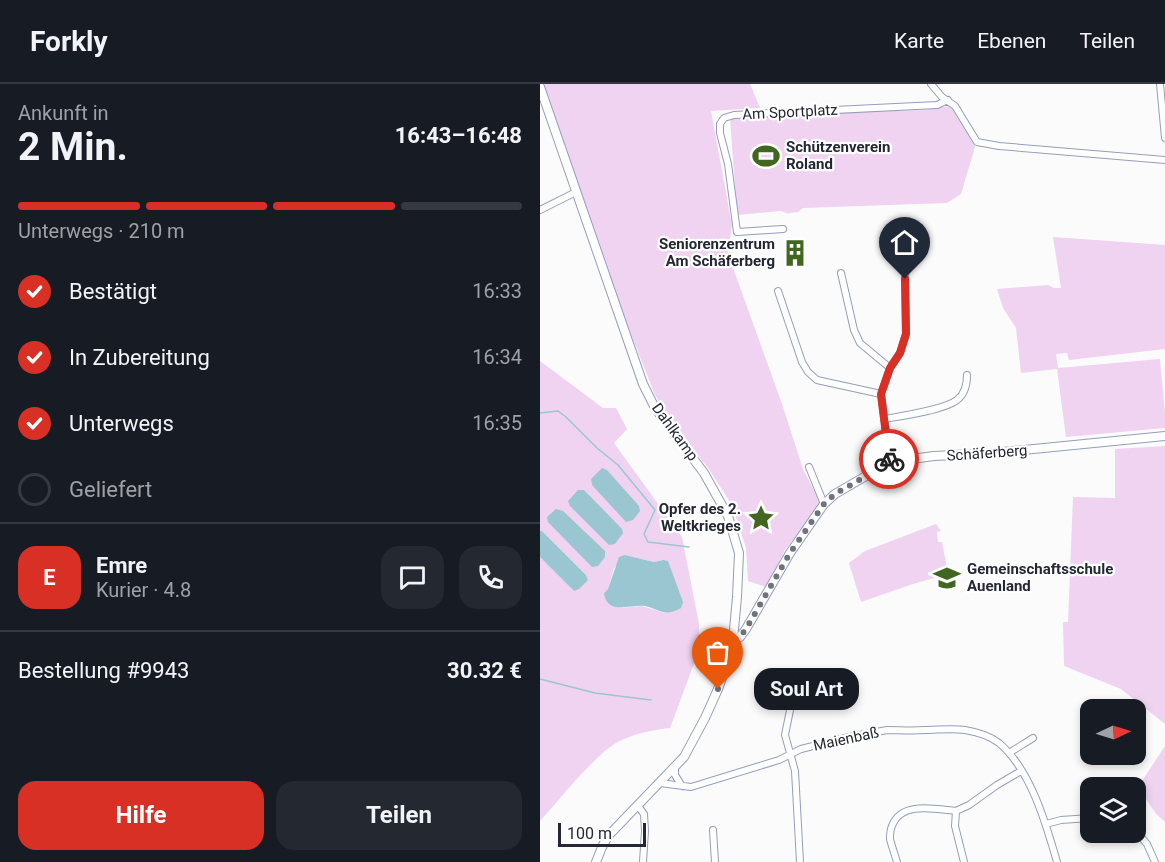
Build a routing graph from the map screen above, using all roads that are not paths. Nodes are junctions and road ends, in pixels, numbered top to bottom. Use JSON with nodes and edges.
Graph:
{"nodes":[{"id":1,"x":1160,"y":84,"type":"edge"},
{"id":2,"x":932,"y":85,"type":"edge"},
{"id":3,"x":540,"y":87,"type":"edge"},
{"id":4,"x":948,"y":100,"type":"junction"},
{"id":5,"x":1165,"y":138,"type":"edge"},
{"id":6,"x":1165,"y":160,"type":"edge"},
{"id":7,"x":576,"y":192,"type":"junction"},
{"id":8,"x":540,"y":210,"type":"edge"},
{"id":9,"x":783,"y":229,"type":"dead end"},
{"id":10,"x":905,"y":261,"type":"dead end"},
{"id":11,"x":841,"y":273,"type":"dead end"},
{"id":12,"x":778,"y":291,"type":"dead end"},
{"id":13,"x":890,"y":368,"type":"junction"},
{"id":14,"x":967,"y":375,"type":"dead end"},
{"id":15,"x":881,"y":394,"type":"junction"},
{"id":16,"x":884,"y":419,"type":"junction"},
{"id":17,"x":1165,"y":436,"type":"edge"},
{"id":18,"x":890,"y":462,"type":"junction"},
{"id":19,"x":809,"y":467,"type":"dead end"},
{"id":20,"x":824,"y":504,"type":"junction"},
{"id":21,"x":733,"y":640,"type":"junction"},
{"id":22,"x":792,"y":691,"type":"dead end"},
{"id":23,"x":1032,"y":738,"type":"dead end"},
{"id":24,"x":791,"y":753,"type":"junction"},
{"id":25,"x":1009,"y":753,"type":"junction"},
{"id":26,"x":675,"y":768,"type":"junction"},
{"id":27,"x":1021,"y":771,"type":"junction"},
{"id":28,"x":660,"y":783,"type":"junction"},
{"id":29,"x":683,"y":786,"type":"junction"},
{"id":30,"x":638,"y":806,"type":"junction"},
{"id":31,"x":956,"y":811,"type":"junction"},
{"id":32,"x":1080,"y":819,"type":"edge"},
{"id":33,"x":1046,"y":824,"type":"junction"},
{"id":34,"x":713,"y":830,"type":"dead end"},
{"id":35,"x":1146,"y":842,"type":"edge"},
{"id":36,"x":596,"y":862,"type":"edge"},
{"id":37,"x":643,"y":862,"type":"edge"},
{"id":38,"x":715,"y":862,"type":"edge"},
{"id":39,"x":800,"y":862,"type":"edge"},
{"id":40,"x":897,"y":862,"type":"edge"},
{"id":41,"x":964,"y":862,"type":"edge"},
{"id":42,"x":1057,"y":862,"type":"edge"},
{"id":43,"x":1155,"y":862,"type":"edge"}],
"edges":[{"from":1,"to":5,"type":"street"},
{"from":2,"to":4,"type":"street"},
{"from":3,"to":7,"type":"street","name":"Dahlkamp"},
{"from":4,"to":6,"type":"street"},
{"from":4,"to":9,"type":"street","name":"Am Sportplatz"},
{"from":7,"to":8,"type":"street"},
{"from":7,"to":21,"type":"street","name":"Dahlkamp"},
{"from":10,"to":13,"type":"street"},
{"from":11,"to":13,"type":"street"},
{"from":12,"to":15,"type":"street"},
{"from":13,"to":15,"type":"street"},
{"from":14,"to":16,"type":"street"},
{"from":15,"to":16,"type":"street"},
{"from":16,"to":18,"type":"street"},
{"from":17,"to":18,"type":"main road","name":"Schäferberg"},
{"from":18,"to":20,"type":"main road","name":"Schäferberg"},
{"from":19,"to":20,"type":"street"},
{"from":20,"to":21,"type":"main road","name":"Schäferberg"},
{"from":21,"to":26,"type":"street","name":"Dahlkamp"},
{"from":22,"to":24,"type":"street"},
{"from":23,"to":25,"type":"street"},
{"from":24,"to":25,"type":"street","name":"Maienbaß"},
{"from":24,"to":29,"type":"street","name":"Maienbaß"},
{"from":24,"to":39,"type":"street"},
{"from":25,"to":27,"type":"street","name":"Maienbaß"},
{"from":26,"to":28,"type":"street","name":"Dahlkamp"},
{"from":26,"to":29,"type":"street"},
{"from":27,"to":31,"type":"street"},
{"from":27,"to":33,"type":"street","name":"Maienbaß"},
{"from":28,"to":29,"type":"street","name":"Maienbaß"},
{"from":28,"to":30,"type":"street","name":"Dahlkamp"},
{"from":30,"to":36,"type":"street","name":"Dahlkamp"},
{"from":30,"to":37,"type":"street"},
{"from":31,"to":40,"type":"street"},
{"from":31,"to":41,"type":"street"},
{"from":32,"to":33,"type":"street"},
{"from":33,"to":42,"type":"street","name":"Maienbaß"},
{"from":34,"to":38,"type":"street"},
{"from":35,"to":43,"type":"street"}]}
